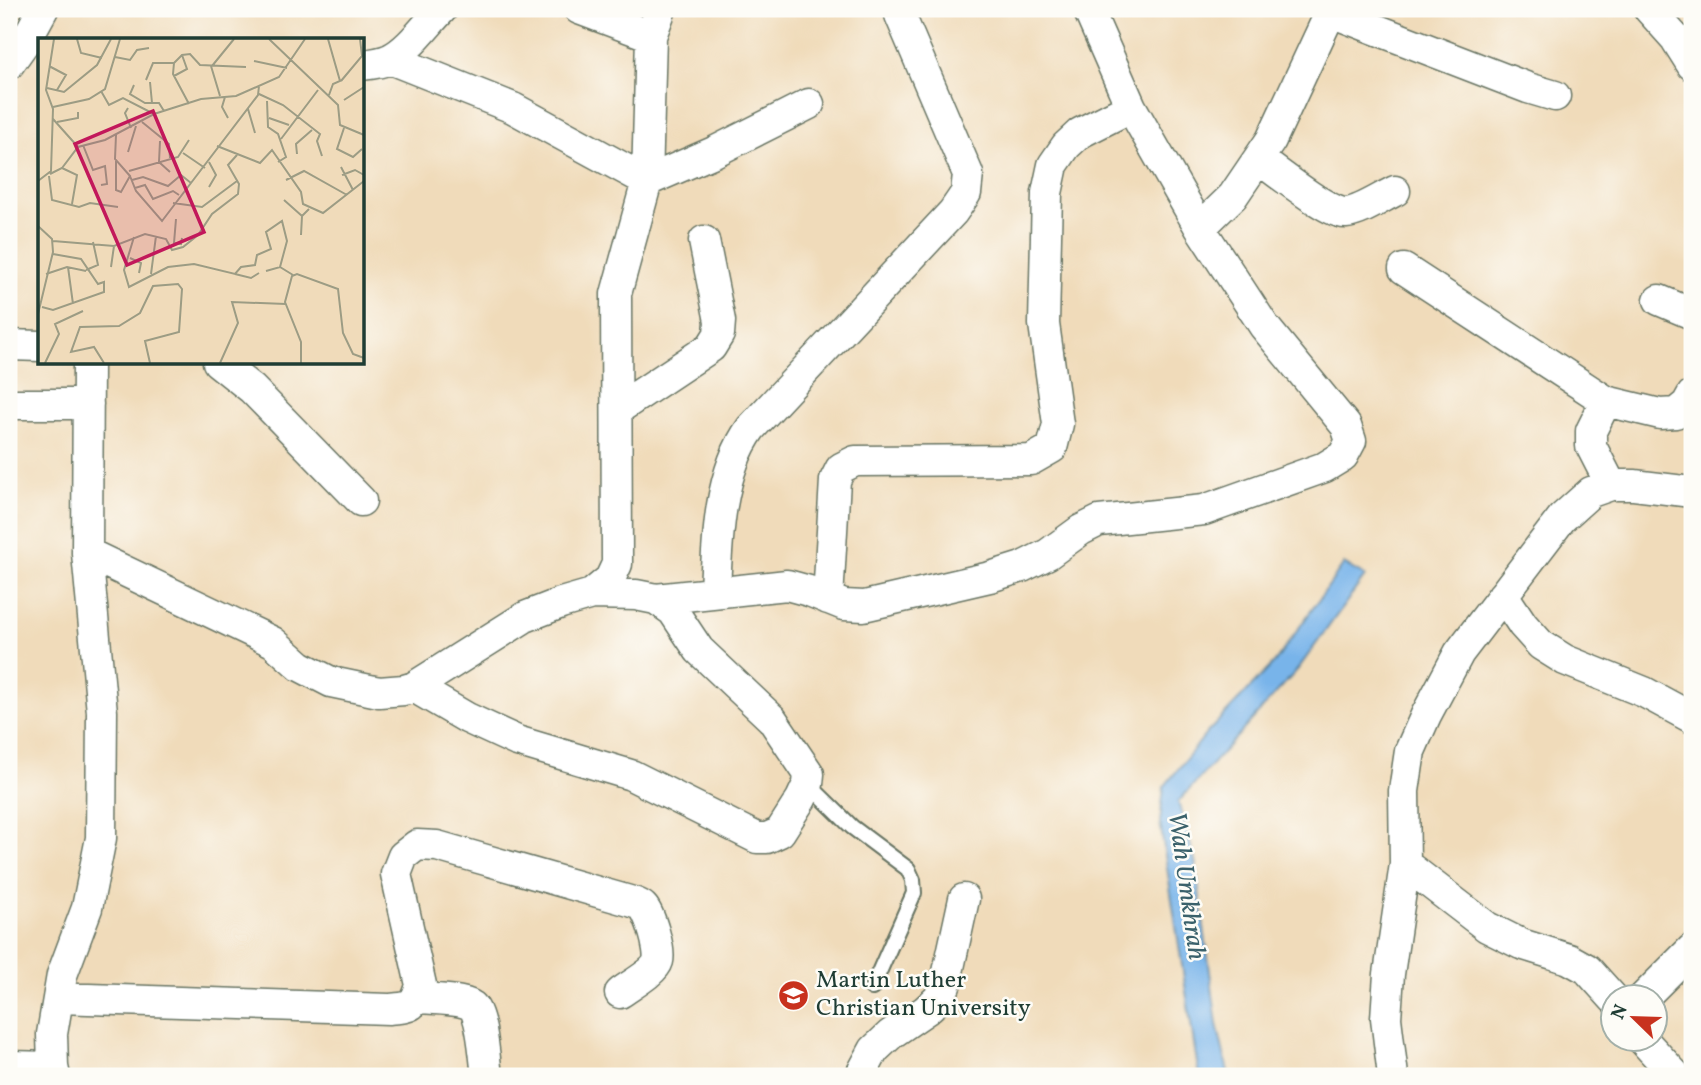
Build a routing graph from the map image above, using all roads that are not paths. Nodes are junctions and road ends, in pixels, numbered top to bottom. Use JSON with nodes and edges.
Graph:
{"nodes":[{"id":1,"x":46,"y":9,"type":"edge"},
{"id":2,"x":442,"y":9,"type":"edge"},
{"id":3,"x":579,"y":9,"type":"edge"},
{"id":4,"x":900,"y":9,"type":"edge"},
{"id":5,"x":1649,"y":9,"type":"edge"},
{"id":6,"x":1091,"y":10,"type":"edge"},
{"id":7,"x":1332,"y":10,"type":"edge"},
{"id":8,"x":656,"y":22,"type":"edge"},
{"id":9,"x":53,"y":38,"type":"edge"},
{"id":10,"x":376,"y":62,"type":"edge"},
{"id":11,"x":9,"y":64,"type":"edge"},
{"id":12,"x":1692,"y":65,"type":"edge"},
{"id":13,"x":1555,"y":96,"type":"dead end"},
{"id":14,"x":809,"y":104,"type":"dead end"},
{"id":15,"x":1131,"y":107,"type":"junction"},
{"id":16,"x":1259,"y":159,"type":"junction"},
{"id":17,"x":647,"y":181,"type":"junction"},
{"id":18,"x":1395,"y":191,"type":"dead end"},
{"id":19,"x":1200,"y":228,"type":"junction"},
{"id":20,"x":704,"y":241,"type":"dead end"},
{"id":21,"x":1404,"y":269,"type":"dead end"},
{"id":22,"x":1659,"y":300,"type":"dead end"},
{"id":23,"x":1692,"y":314,"type":"edge"},
{"id":24,"x":9,"y":345,"type":"edge"},
{"id":25,"x":38,"y":346,"type":"edge"},
{"id":26,"x":88,"y":364,"type":"edge"},
{"id":27,"x":221,"y":364,"type":"edge"},
{"id":28,"x":1692,"y":395,"type":"edge"},
{"id":29,"x":1606,"y":401,"type":"junction"},
{"id":30,"x":9,"y":404,"type":"edge"},
{"id":31,"x":88,"y":404,"type":"junction"},
{"id":32,"x":618,"y":409,"type":"junction"},
{"id":33,"x":1611,"y":485,"type":"junction"},
{"id":34,"x":1692,"y":492,"type":"edge"},
{"id":35,"x":361,"y":501,"type":"dead end"},
{"id":36,"x":87,"y":553,"type":"junction"},
{"id":37,"x":715,"y":593,"type":"junction"},
{"id":38,"x":592,"y":594,"type":"junction"},
{"id":39,"x":1503,"y":595,"type":"junction"},
{"id":40,"x":656,"y":599,"type":"junction"},
{"id":41,"x":828,"y":599,"type":"junction"},
{"id":42,"x":414,"y":687,"type":"junction"},
{"id":43,"x":1692,"y":719,"type":"edge"},
{"id":44,"x":808,"y":785,"type":"junction"},
{"id":45,"x":1405,"y":864,"type":"junction"},
{"id":46,"x":964,"y":899,"type":"dead end"},
{"id":47,"x":1692,"y":948,"type":"edge"},
{"id":48,"x":1600,"y":984,"type":"edge"},
{"id":49,"x":1657,"y":984,"type":"edge"},
{"id":50,"x":872,"y":988,"type":"dead end"},
{"id":51,"x":620,"y":993,"type":"dead end"},
{"id":52,"x":58,"y":998,"type":"junction"},
{"id":53,"x":418,"y":998,"type":"junction"},
{"id":54,"x":1656,"y":1054,"type":"edge"},
{"id":55,"x":9,"y":1066,"type":"edge"},
{"id":56,"x":54,"y":1072,"type":"edge"},
{"id":57,"x":487,"y":1076,"type":"edge"},
{"id":58,"x":860,"y":1076,"type":"edge"},
{"id":59,"x":1393,"y":1076,"type":"edge"},
{"id":60,"x":1676,"y":1076,"type":"edge"}],
"edges":[{"from":1,"to":9,"type":"street"},
{"from":1,"to":11,"type":"street"},
{"from":2,"to":10,"type":"street"},
{"from":3,"to":8,"type":"street"},
{"from":4,"to":37,"type":"street"},
{"from":5,"to":12,"type":"street"},
{"from":6,"to":15,"type":"street"},
{"from":7,"to":13,"type":"street"},
{"from":7,"to":16,"type":"street"},
{"from":8,"to":17,"type":"street"},
{"from":10,"to":17,"type":"street"},
{"from":14,"to":17,"type":"street"},
{"from":15,"to":19,"type":"street"},
{"from":15,"to":41,"type":"street"},
{"from":16,"to":18,"type":"street"},
{"from":16,"to":19,"type":"street"},
{"from":17,"to":32,"type":"street"},
{"from":19,"to":41,"type":"street"},
{"from":20,"to":32,"type":"street"},
{"from":21,"to":29,"type":"street"},
{"from":22,"to":23,"type":"street"},
{"from":24,"to":25,"type":"street"},
{"from":26,"to":31,"type":"street"},
{"from":27,"to":35,"type":"street"},
{"from":28,"to":29,"type":"street"},
{"from":29,"to":33,"type":"street"},
{"from":30,"to":31,"type":"street"},
{"from":31,"to":36,"type":"street"},
{"from":32,"to":38,"type":"street"},
{"from":33,"to":34,"type":"street"},
{"from":33,"to":39,"type":"street"},
{"from":36,"to":42,"type":"street"},
{"from":36,"to":52,"type":"street"},
{"from":37,"to":40,"type":"street"},
{"from":37,"to":41,"type":"street"},
{"from":38,"to":40,"type":"street"},
{"from":38,"to":42,"type":"street"},
{"from":39,"to":43,"type":"street"},
{"from":39,"to":45,"type":"street"},
{"from":40,"to":44,"type":"street"},
{"from":42,"to":44,"type":"street"},
{"from":44,"to":50,"type":"lane"},
{"from":45,"to":48,"type":"street"},
{"from":45,"to":59,"type":"street"},
{"from":46,"to":58,"type":"street"},
{"from":47,"to":49,"type":"street"},
{"from":51,"to":53,"type":"street"},
{"from":52,"to":53,"type":"street"},
{"from":52,"to":56,"type":"street"},
{"from":53,"to":57,"type":"street"},
{"from":54,"to":60,"type":"street"},
{"from":55,"to":56,"type":"street"}]}
